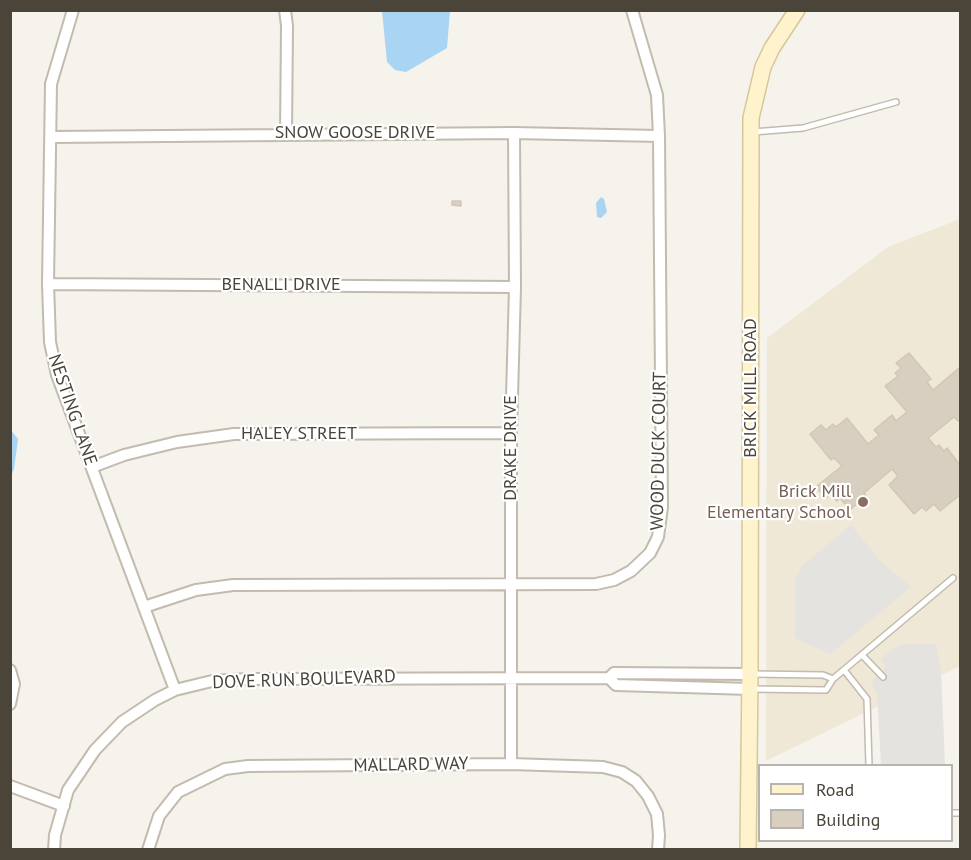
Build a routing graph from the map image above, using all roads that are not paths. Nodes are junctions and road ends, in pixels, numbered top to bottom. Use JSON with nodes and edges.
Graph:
{"nodes":[{"id":1,"x":73,"y":10,"type":"edge"},
{"id":2,"x":285,"y":10,"type":"edge"},
{"id":3,"x":632,"y":10,"type":"edge"},
{"id":4,"x":797,"y":10,"type":"edge"},
{"id":5,"x":896,"y":102,"type":"dead end"},
{"id":6,"x":751,"y":132,"type":"junction"},
{"id":7,"x":514,"y":133,"type":"junction"},
{"id":8,"x":286,"y":134,"type":"junction"},
{"id":9,"x":659,"y":136,"type":"junction"},
{"id":10,"x":51,"y":137,"type":"junction"},
{"id":11,"x":48,"y":284,"type":"junction"},
{"id":12,"x":514,"y":287,"type":"junction"},
{"id":13,"x":511,"y":433,"type":"junction"},
{"id":14,"x":92,"y":468,"type":"junction"},
{"id":15,"x":953,"y":578,"type":"dead end"},
{"id":16,"x":511,"y":584,"type":"junction"},
{"id":17,"x":144,"y":608,"type":"junction"},
{"id":18,"x":862,"y":655,"type":"junction"},
{"id":19,"x":10,"y":670,"type":"edge"},
{"id":20,"x":844,"y":670,"type":"junction"},
{"id":21,"x":883,"y":677,"type":"dead end"},
{"id":22,"x":512,"y":678,"type":"junction"},
{"id":23,"x":833,"y":679,"type":"junction"},
{"id":24,"x":750,"y":682,"type":"junction"},
{"id":25,"x":175,"y":690,"type":"junction"},
{"id":26,"x":10,"y":704,"type":"edge"},
{"id":27,"x":511,"y":764,"type":"junction"},
{"id":28,"x":869,"y":764,"type":"edge"},
{"id":29,"x":10,"y":786,"type":"edge"},
{"id":30,"x":64,"y":806,"type":"junction"},
{"id":31,"x":54,"y":849,"type":"edge"},
{"id":32,"x":148,"y":849,"type":"edge"},
{"id":33,"x":658,"y":849,"type":"edge"},
{"id":34,"x":748,"y":849,"type":"edge"}],
"edges":[{"from":1,"to":10,"type":"street","name":"NESTING LANE"},
{"from":2,"to":8,"type":"street"},
{"from":3,"to":9,"type":"street","name":"WOOD DUCK COURT"},
{"from":4,"to":6,"type":"street","name":"BRICK MILL ROAD"},
{"from":5,"to":6,"type":"lane"},
{"from":6,"to":24,"type":"street","name":"BRICK MILL ROAD"},
{"from":7,"to":8,"type":"street","name":"SNOW GOOSE DRIVE"},
{"from":7,"to":9,"type":"street","name":"SNOW GOOSE DRIVE"},
{"from":7,"to":12,"type":"street","name":"DRAKE DRIVE"},
{"from":8,"to":10,"type":"street","name":"SNOW GOOSE DRIVE"},
{"from":9,"to":16,"type":"street","name":"WOOD DUCK COURT"},
{"from":10,"to":11,"type":"street","name":"NESTING LANE"},
{"from":11,"to":12,"type":"street","name":"BENALLI DRIVE"},
{"from":11,"to":14,"type":"street","name":"NESTING LANE"},
{"from":12,"to":13,"type":"street","name":"DRAKE DRIVE"},
{"from":13,"to":14,"type":"street","name":"HALEY STREET"},
{"from":13,"to":16,"type":"street","name":"DRAKE DRIVE"},
{"from":14,"to":17,"type":"street","name":"NESTING LANE"},
{"from":15,"to":18,"type":"lane"},
{"from":16,"to":17,"type":"street","name":"WOOD DUCK COURT"},
{"from":16,"to":22,"type":"street","name":"DRAKE DRIVE"},
{"from":17,"to":25,"type":"street","name":"NESTING LANE"},
{"from":18,"to":20,"type":"lane"},
{"from":18,"to":21,"type":"lane"},
{"from":19,"to":26,"type":"street"},
{"from":20,"to":23,"type":"lane"},
{"from":20,"to":28,"type":"lane"},
{"from":22,"to":24,"type":"street","name":"DOVE RUN BOULEVARD"},
{"from":22,"to":25,"type":"street","name":"DOVE RUN BOULEVARD"},
{"from":22,"to":27,"type":"street","name":"DRAKE DRIVE"},
{"from":23,"to":24,"type":"lane"},
{"from":23,"to":24,"type":"lane"},
{"from":24,"to":34,"type":"street","name":"BRICK MILL ROAD"},
{"from":25,"to":30,"type":"street","name":"DOVE RUN BOULEVARD"},
{"from":27,"to":32,"type":"street","name":"MALLARD WAY"},
{"from":27,"to":33,"type":"street","name":"MALLARD WAY"},
{"from":29,"to":30,"type":"street"},
{"from":30,"to":31,"type":"street","name":"DOVE RUN BOULEVARD"}]}
